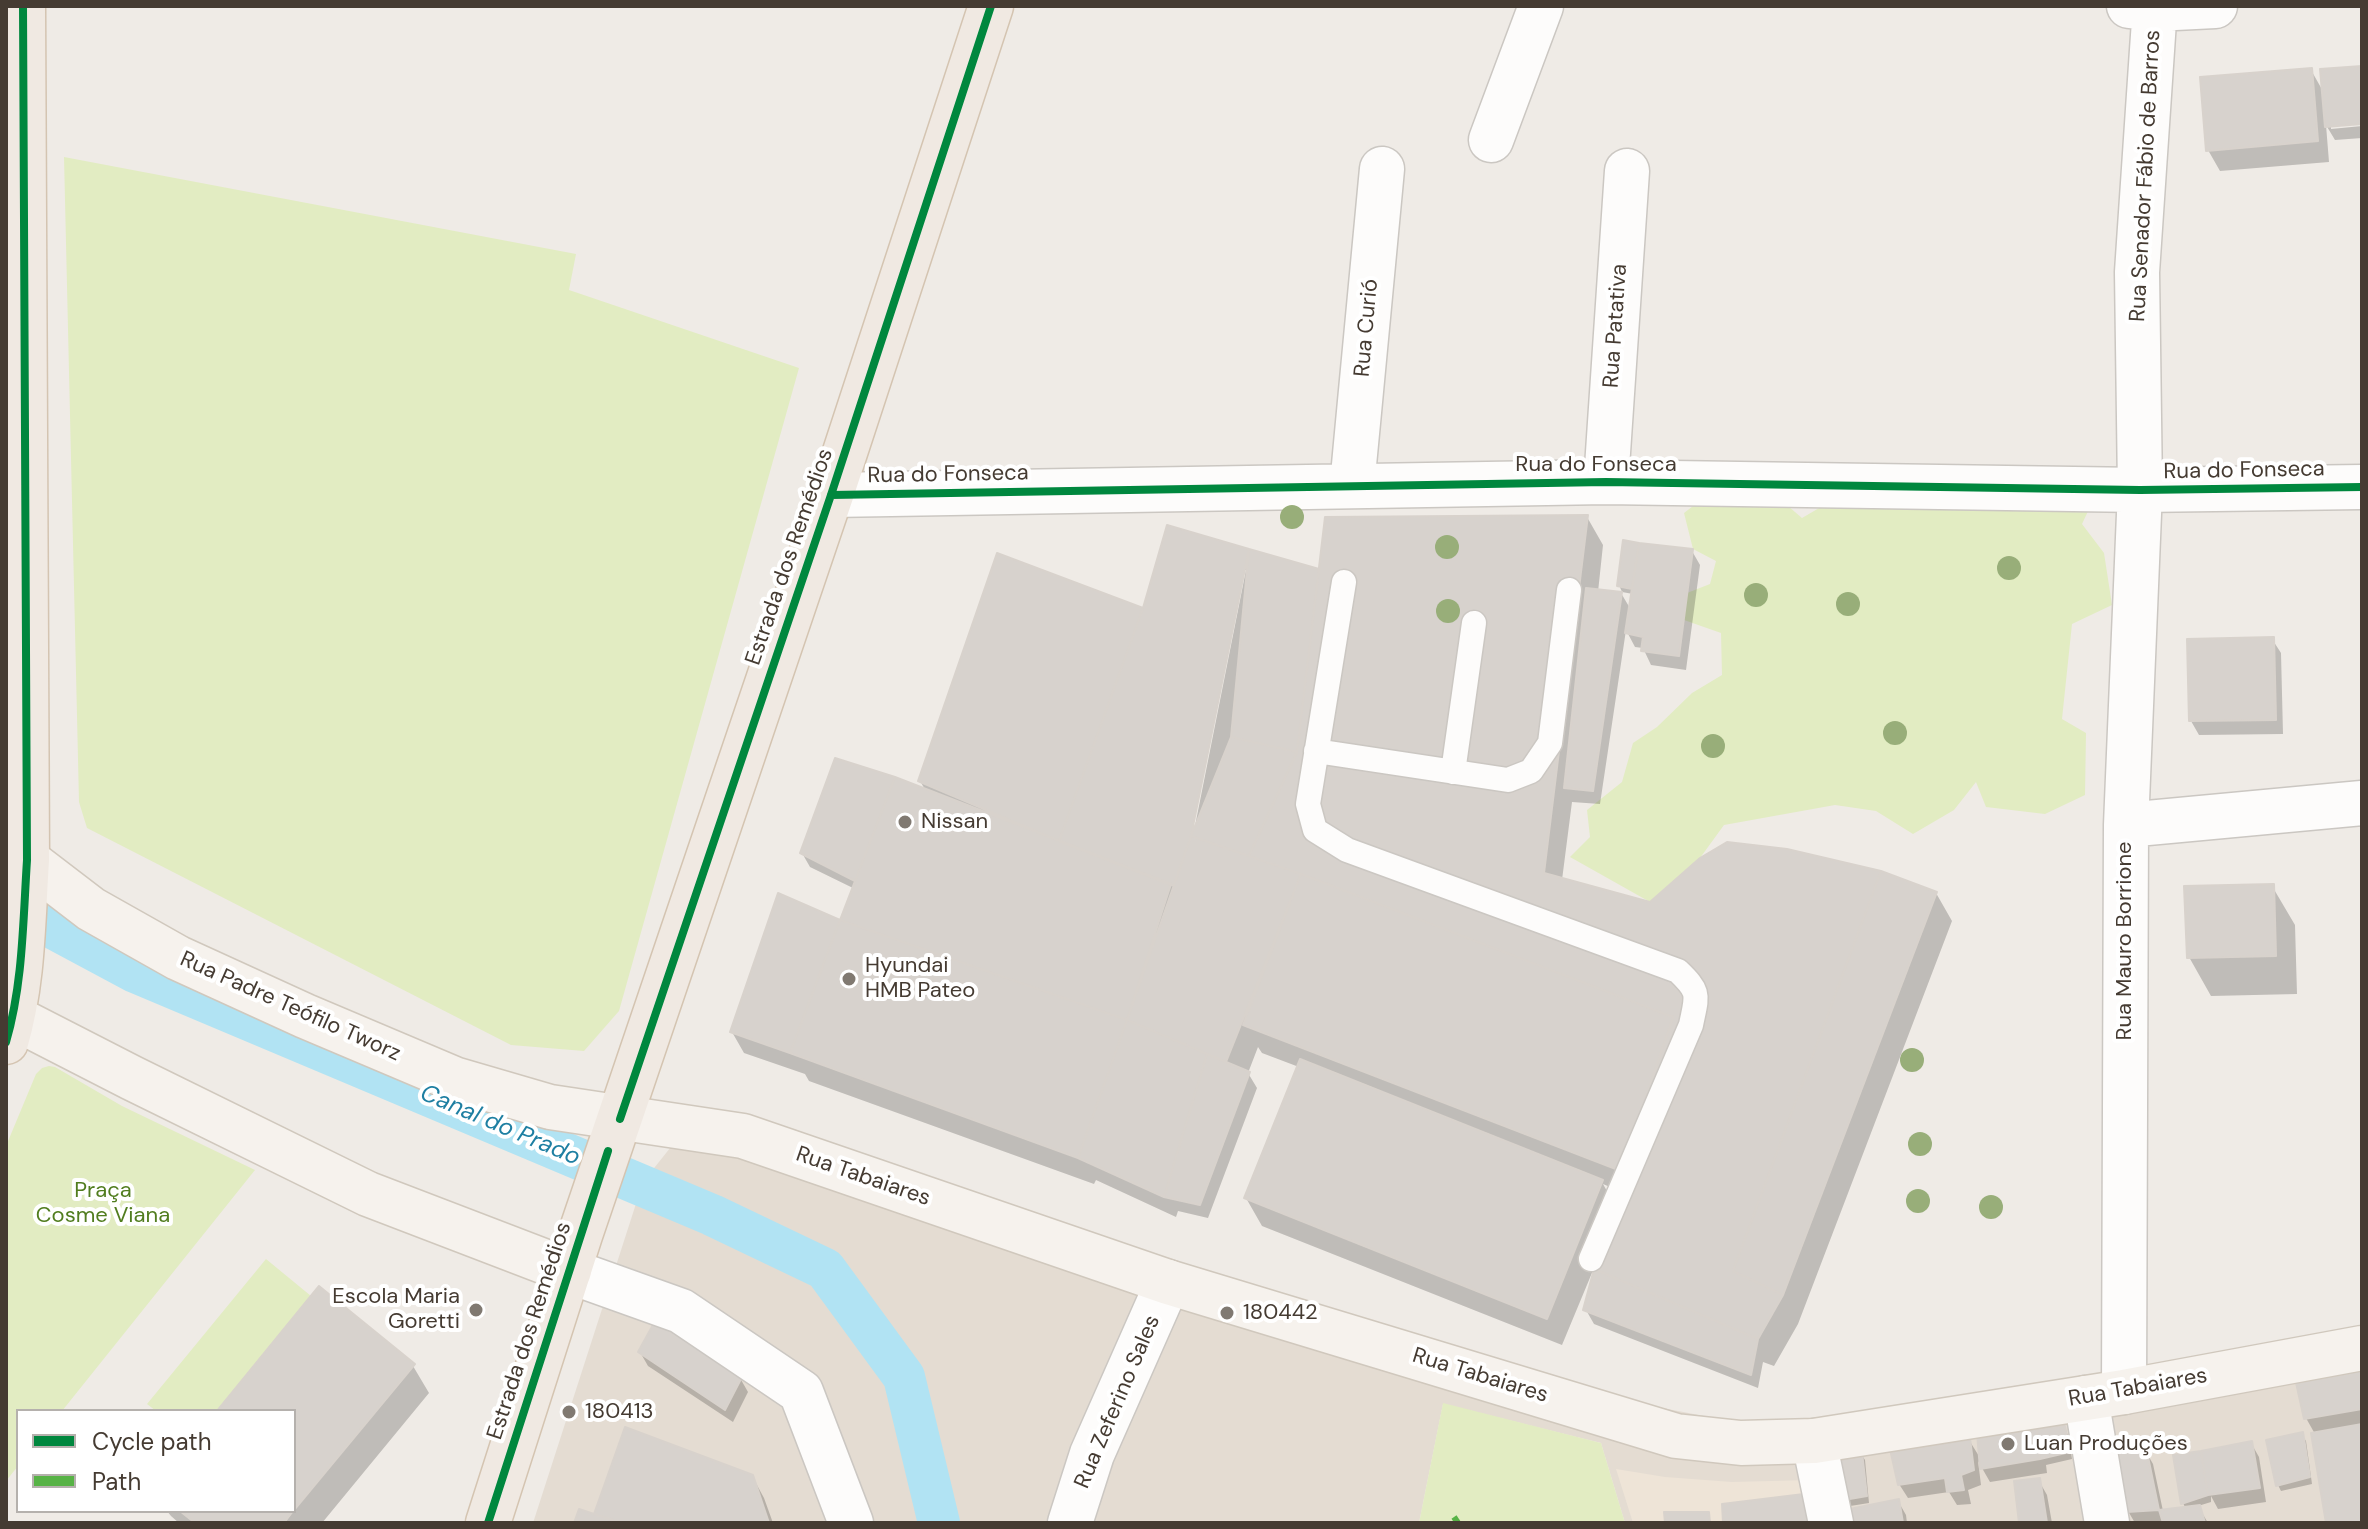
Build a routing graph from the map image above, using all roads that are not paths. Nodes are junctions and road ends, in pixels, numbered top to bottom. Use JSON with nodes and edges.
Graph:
{"nodes":[{"id":1,"x":23,"y":6,"type":"edge"},
{"id":2,"x":991,"y":6,"type":"edge"},
{"id":3,"x":1541,"y":6,"type":"edge"},
{"id":4,"x":2215,"y":6,"type":"edge"},
{"id":5,"x":2146,"y":7,"type":"edge"},
{"id":6,"x":1491,"y":140,"type":"dead end"},
{"id":7,"x":1382,"y":169,"type":"dead end"},
{"id":8,"x":1627,"y":171,"type":"dead end"},
{"id":9,"x":1606,"y":482,"type":"junction"},
{"id":10,"x":1352,"y":486,"type":"junction"},
{"id":11,"x":2362,"y":487,"type":"edge"},
{"id":12,"x":2140,"y":490,"type":"junction"},
{"id":13,"x":831,"y":495,"type":"junction"},
{"id":14,"x":1344,"y":582,"type":"dead end"},
{"id":15,"x":1569,"y":590,"type":"dead end"},
{"id":16,"x":1474,"y":623,"type":"dead end"},
{"id":17,"x":1316,"y":751,"type":"junction"},
{"id":18,"x":1453,"y":772,"type":"junction"},
{"id":19,"x":2362,"y":803,"type":"edge"},
{"id":20,"x":2126,"y":825,"type":"junction"},
{"id":21,"x":26,"y":877,"type":"junction"},
{"id":22,"x":8,"y":1023,"type":"edge"},
{"id":23,"x":614,"y":1135,"type":"junction"},
{"id":24,"x":574,"y":1253,"type":"junction"},
{"id":25,"x":1591,"y":1259,"type":"dead end"},
{"id":26,"x":1168,"y":1282,"type":"junction"},
{"id":27,"x":2362,"y":1348,"type":"edge"},
{"id":28,"x":2105,"y":1395,"type":"junction"},
{"id":29,"x":1814,"y":1441,"type":"junction"},
{"id":30,"x":488,"y":1523,"type":"edge"},
{"id":31,"x":851,"y":1523,"type":"edge"},
{"id":32,"x":1070,"y":1523,"type":"edge"},
{"id":33,"x":1831,"y":1523,"type":"edge"},
{"id":34,"x":2107,"y":1523,"type":"edge"}],
"edges":[{"from":1,"to":21,"type":"main road"},
{"from":2,"to":13,"type":"main road","name":"Estrada dos Remédios"},
{"from":3,"to":6,"type":"street"},
{"from":4,"to":5,"type":"street"},
{"from":5,"to":12,"type":"street","name":"Rua Senador Fábio de Barros"},
{"from":7,"to":10,"type":"street","name":"Rua Curió"},
{"from":8,"to":9,"type":"street","name":"Rua Patativa"},
{"from":9,"to":10,"type":"street","name":"Rua do Fonseca"},
{"from":9,"to":12,"type":"street","name":"Rua do Fonseca"},
{"from":10,"to":13,"type":"street","name":"Rua do Fonseca"},
{"from":11,"to":12,"type":"street","name":"Rua do Fonseca"},
{"from":12,"to":20,"type":"street","name":"Rua Mauro Borrione"},
{"from":13,"to":23,"type":"main road","name":"Estrada dos Remédios"},
{"from":14,"to":17,"type":"lane"},
{"from":15,"to":18,"type":"lane"},
{"from":16,"to":18,"type":"lane"},
{"from":17,"to":18,"type":"lane"},
{"from":17,"to":25,"type":"lane"},
{"from":19,"to":20,"type":"street"},
{"from":20,"to":28,"type":"street","name":"Rua Mauro Borrione"},
{"from":21,"to":22,"type":"main road"},
{"from":21,"to":23,"type":"main road","name":"Rua Padre Teófilo Tworz"},
{"from":22,"to":24,"type":"main road"},
{"from":23,"to":24,"type":"main road","name":"Estrada dos Remédios"},
{"from":23,"to":26,"type":"main road","name":"Rua Tabaiares"},
{"from":24,"to":30,"type":"main road","name":"Estrada dos Remédios"},
{"from":24,"to":31,"type":"street"},
{"from":26,"to":29,"type":"main road","name":"Rua Tabaiares"},
{"from":26,"to":32,"type":"street","name":"Rua Zeferino Sales"},
{"from":27,"to":28,"type":"main road","name":"Rua Tabaiares"},
{"from":28,"to":29,"type":"main road","name":"Rua Tabaiares"},
{"from":28,"to":34,"type":"street","name":"Rua Mauro Borrione"},
{"from":29,"to":33,"type":"street"}]}
